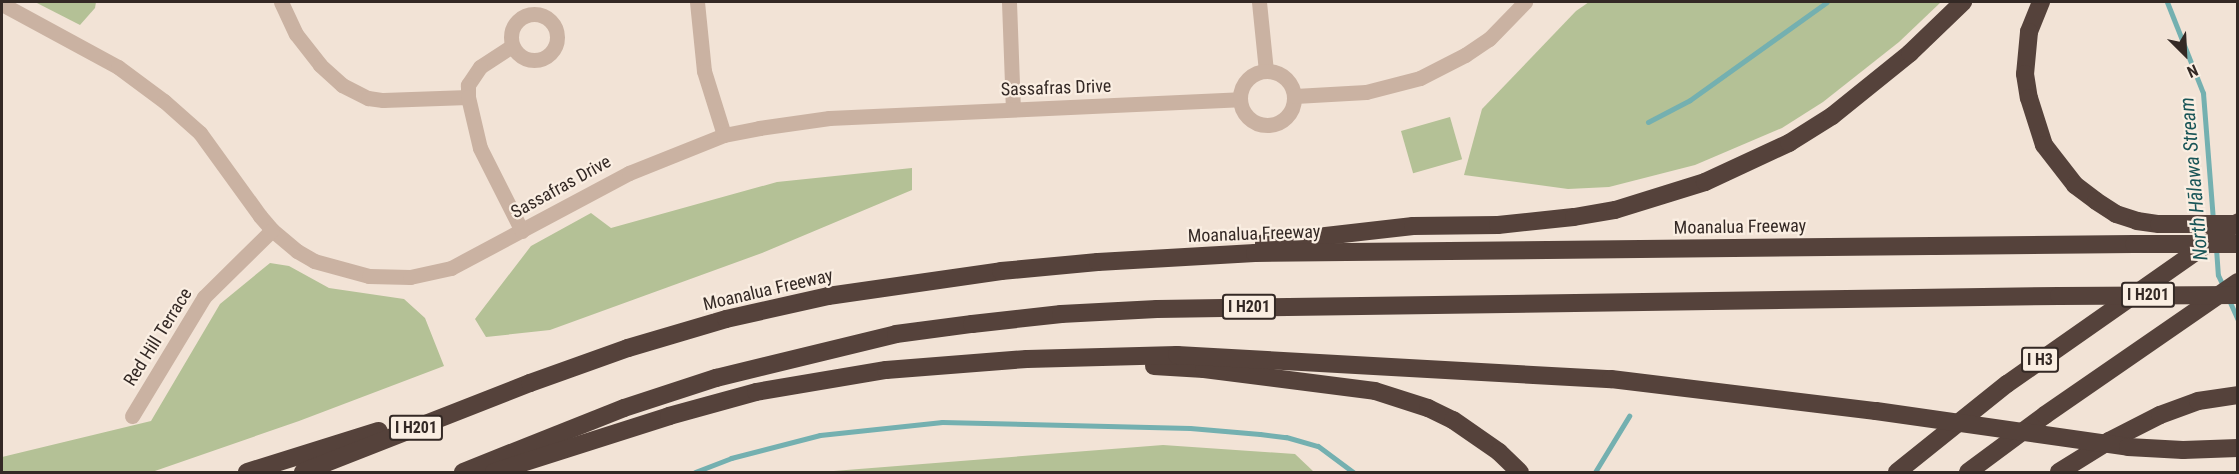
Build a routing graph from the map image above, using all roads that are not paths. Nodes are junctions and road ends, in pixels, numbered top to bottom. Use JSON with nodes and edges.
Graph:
{"nodes":[{"id":1,"x":281,"y":2,"type":"edge"},
{"id":2,"x":697,"y":2,"type":"edge"},
{"id":3,"x":1009,"y":2,"type":"edge"},
{"id":4,"x":1259,"y":2,"type":"edge"},
{"id":5,"x":1525,"y":2,"type":"edge"},
{"id":6,"x":1963,"y":2,"type":"edge"},
{"id":7,"x":2041,"y":2,"type":"edge"},
{"id":8,"x":2,"y":4,"type":"edge"},
{"id":9,"x":512,"y":46,"type":"dead end"},
{"id":10,"x":1266,"y":71,"type":"junction"},
{"id":11,"x":1295,"y":96,"type":"junction"},
{"id":12,"x":468,"y":97,"type":"junction"},
{"id":13,"x":1240,"y":99,"type":"junction"},
{"id":14,"x":1013,"y":109,"type":"junction"},
{"id":15,"x":724,"y":135,"type":"junction"},
{"id":16,"x":2238,"y":223,"type":"edge"},
{"id":17,"x":272,"y":230,"type":"junction"},
{"id":18,"x":522,"y":231,"type":"junction"},
{"id":19,"x":2238,"y":244,"type":"edge"},
{"id":20,"x":1098,"y":262,"type":"junction"},
{"id":21,"x":2238,"y":282,"type":"edge"},
{"id":22,"x":2238,"y":295,"type":"edge"},
{"id":23,"x":885,"y":370,"type":"junction"},
{"id":24,"x":530,"y":383,"type":"junction"},
{"id":25,"x":2237,"y":395,"type":"edge"},
{"id":26,"x":132,"y":416,"type":"dead end"},
{"id":27,"x":2238,"y":448,"type":"edge"},
{"id":28,"x":247,"y":472,"type":"edge"},
{"id":29,"x":303,"y":472,"type":"edge"},
{"id":30,"x":463,"y":472,"type":"edge"},
{"id":31,"x":492,"y":472,"type":"edge"},
{"id":32,"x":1520,"y":472,"type":"edge"},
{"id":33,"x":1897,"y":472,"type":"edge"},
{"id":34,"x":1968,"y":472,"type":"edge"},
{"id":35,"x":2059,"y":472,"type":"edge"}],
"edges":[{"from":1,"to":12,"type":"street"},
{"from":2,"to":15,"type":"street"},
{"from":3,"to":14,"type":"street"},
{"from":4,"to":10,"type":"street"},
{"from":5,"to":11,"type":"street"},
{"from":6,"to":20,"type":"highway"},
{"from":7,"to":16,"type":"highway","bridge":true},
{"from":8,"to":17,"type":"street","name":"Sassafras Drive"},
{"from":9,"to":12,"type":"street"},
{"from":10,"to":11,"type":"street"},
{"from":10,"to":13,"type":"street"},
{"from":11,"to":13,"type":"street"},
{"from":12,"to":18,"type":"street"},
{"from":13,"to":14,"type":"street","name":"Sassafras Drive"},
{"from":14,"to":15,"type":"street","name":"Sassafras Drive"},
{"from":15,"to":18,"type":"street","name":"Sassafras Drive"},
{"from":16,"to":33,"type":"highway","number":"I H3","bridge":true},
{"from":17,"to":18,"type":"street","name":"Sassafras Drive"},
{"from":17,"to":26,"type":"street","name":"Red Hill Terrace"},
{"from":19,"to":20,"type":"highway","name":"Moanalua Freeway","number":"I H201","bridge":true},
{"from":20,"to":24,"type":"highway","name":"Moanalua Freeway","number":"I H201"},
{"from":21,"to":34,"type":"highway","number":"I H3","bridge":true},
{"from":22,"to":30,"type":"highway","number":"I H201","bridge":true},
{"from":23,"to":27,"type":"highway","bridge":true},
{"from":23,"to":31,"type":"highway"},
{"from":23,"to":32,"type":"highway"},
{"from":24,"to":28,"type":"highway"},
{"from":24,"to":29,"type":"highway","name":"Moanalua Freeway","number":"I H201"},
{"from":25,"to":35,"type":"highway"}]}
